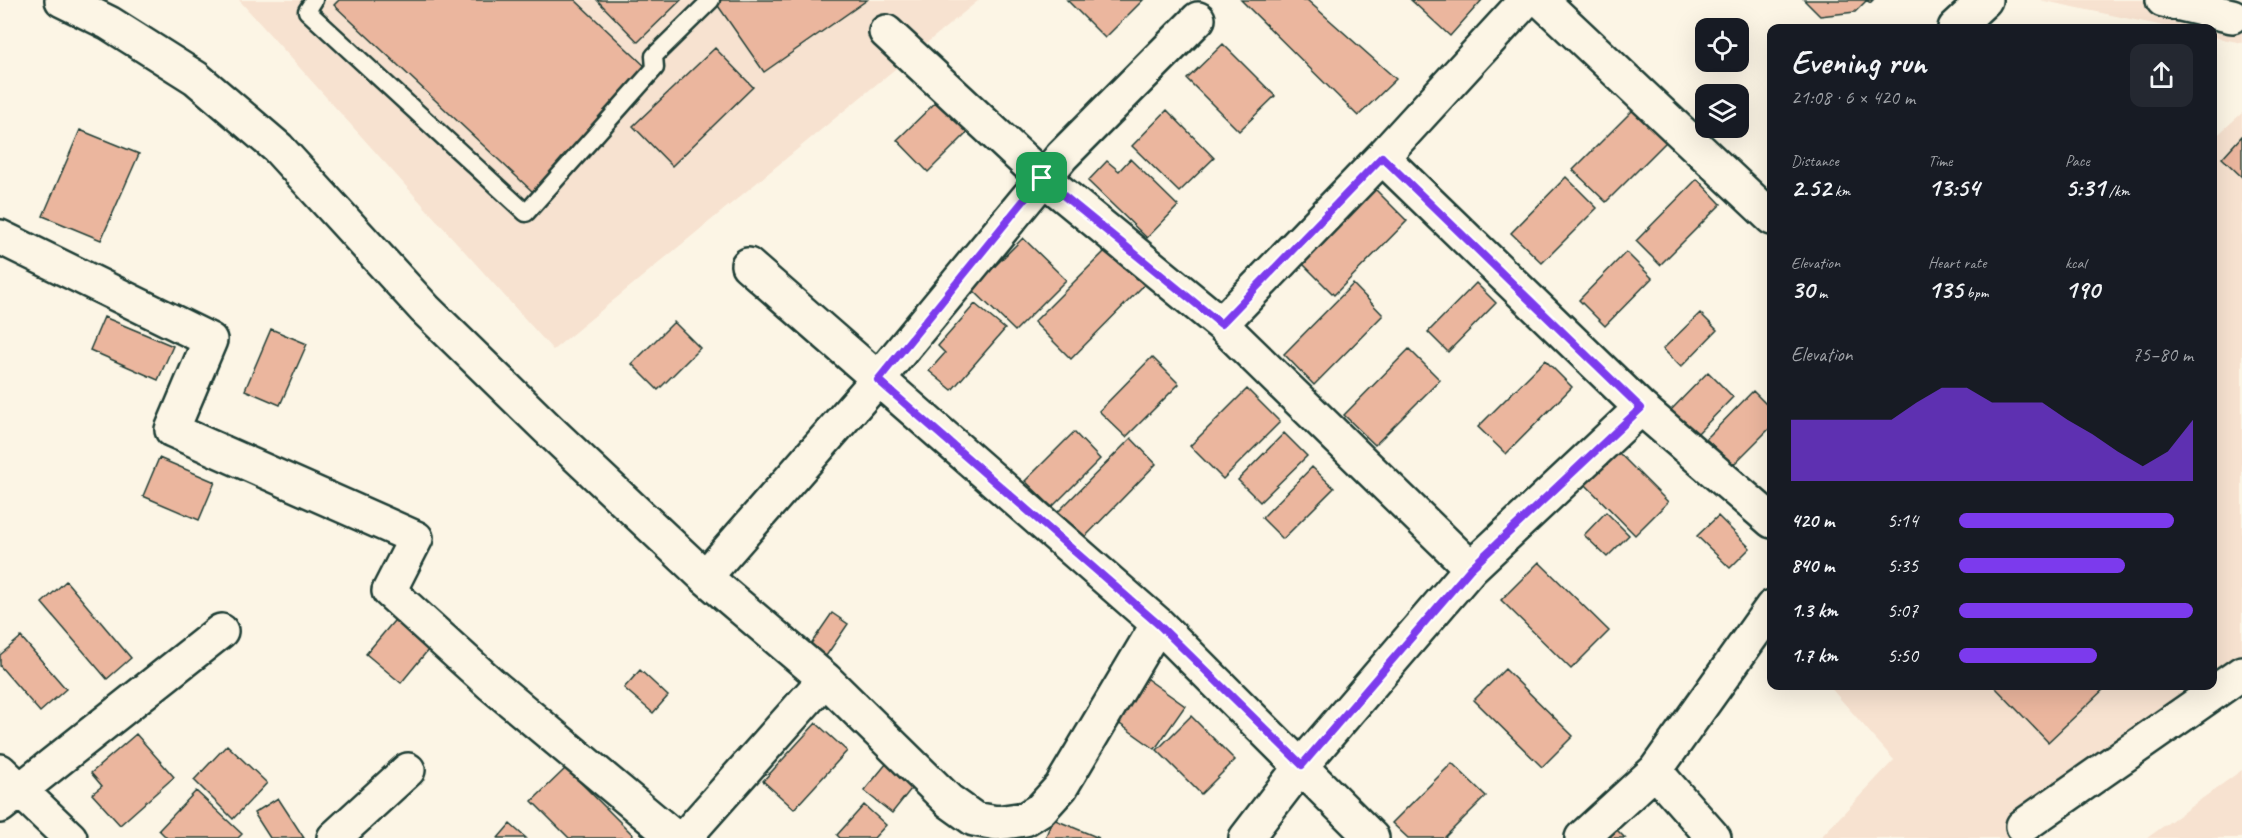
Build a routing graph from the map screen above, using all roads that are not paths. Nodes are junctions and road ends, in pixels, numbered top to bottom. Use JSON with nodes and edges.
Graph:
{"nodes":[{"id":1,"x":62,"y":0,"type":"edge"},
{"id":2,"x":314,"y":0,"type":"edge"},
{"id":3,"x":711,"y":0,"type":"edge"},
{"id":4,"x":1526,"y":0,"type":"edge"},
{"id":5,"x":1541,"y":0,"type":"edge"},
{"id":6,"x":1984,"y":0,"type":"edge"},
{"id":7,"x":2163,"y":0,"type":"edge"},
{"id":8,"x":1198,"y":19,"type":"dead end"},
{"id":9,"x":2229,"y":20,"type":"edge"},
{"id":10,"x":1959,"y":24,"type":"edge"},
{"id":11,"x":886,"y":32,"type":"dead end"},
{"id":12,"x":1382,"y":157,"type":"junction"},
{"id":13,"x":1042,"y":178,"type":"junction"},
{"id":14,"x":1767,"y":210,"type":"edge"},
{"id":15,"x":0,"y":237,"type":"edge"},
{"id":16,"x":748,"y":264,"type":"dead end"},
{"id":17,"x":1221,"y":324,"type":"junction"},
{"id":18,"x":878,"y":380,"type":"junction"},
{"id":19,"x":1641,"y":408,"type":"junction"},
{"id":20,"x":1767,"y":517,"type":"edge"},
{"id":21,"x":1471,"y":568,"type":"junction"},
{"id":22,"x":705,"y":577,"type":"junction"},
{"id":23,"x":1767,"y":614,"type":"edge"},
{"id":24,"x":1158,"y":624,"type":"junction"},
{"id":25,"x":221,"y":631,"type":"dead end"},
{"id":26,"x":2242,"y":673,"type":"edge"},
{"id":27,"x":825,"y":679,"type":"junction"},
{"id":28,"x":1302,"y":765,"type":"junction"},
{"id":29,"x":408,"y":770,"type":"dead end"},
{"id":30,"x":1655,"y":771,"type":"junction"},
{"id":31,"x":7,"y":789,"type":"edge"},
{"id":32,"x":2023,"y":826,"type":"dead end"},
{"id":33,"x":70,"y":838,"type":"edge"},
{"id":34,"x":334,"y":838,"type":"edge"},
{"id":35,"x":675,"y":838,"type":"edge"},
{"id":36,"x":684,"y":838,"type":"edge"},
{"id":37,"x":1245,"y":838,"type":"edge"},
{"id":38,"x":1372,"y":838,"type":"edge"},
{"id":39,"x":1582,"y":838,"type":"edge"},
{"id":40,"x":1714,"y":838,"type":"edge"}],
"edges":[{"from":1,"to":22,"type":"street"},
{"from":2,"to":3,"type":"lane"},
{"from":4,"to":12,"type":"street"},
{"from":5,"to":14,"type":"street"},
{"from":6,"to":10,"type":"street"},
{"from":7,"to":9,"type":"street"},
{"from":8,"to":13,"type":"street"},
{"from":11,"to":13,"type":"street"},
{"from":12,"to":17,"type":"street"},
{"from":12,"to":19,"type":"street"},
{"from":13,"to":17,"type":"street"},
{"from":13,"to":18,"type":"street"},
{"from":15,"to":35,"type":"street"},
{"from":16,"to":18,"type":"street"},
{"from":17,"to":21,"type":"street"},
{"from":18,"to":22,"type":"street"},
{"from":18,"to":24,"type":"street"},
{"from":19,"to":20,"type":"street"},
{"from":19,"to":21,"type":"street"},
{"from":21,"to":28,"type":"street"},
{"from":22,"to":27,"type":"street"},
{"from":23,"to":30,"type":"street"},
{"from":24,"to":27,"type":"street"},
{"from":24,"to":28,"type":"street"},
{"from":25,"to":31,"type":"street"},
{"from":26,"to":32,"type":"street"},
{"from":27,"to":36,"type":"street"},
{"from":28,"to":37,"type":"street"},
{"from":28,"to":38,"type":"street"},
{"from":29,"to":34,"type":"street"},
{"from":30,"to":39,"type":"street"},
{"from":30,"to":40,"type":"street"},
{"from":31,"to":33,"type":"street"}]}
